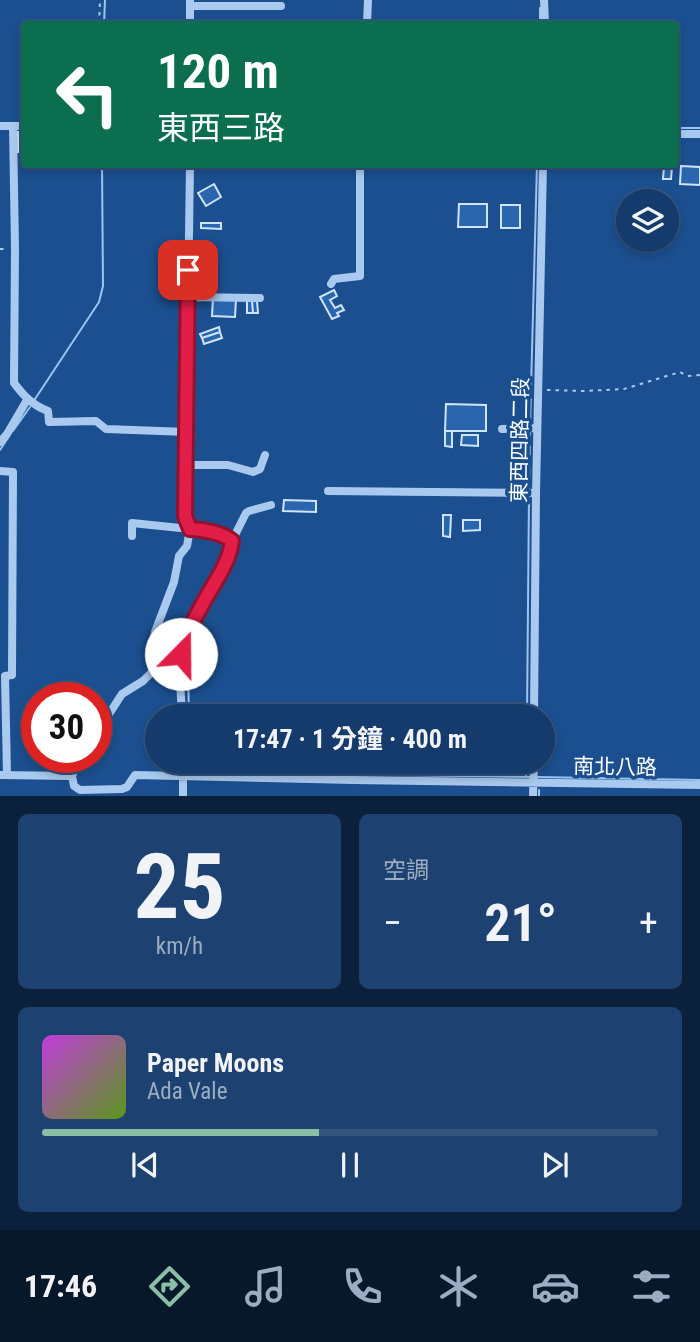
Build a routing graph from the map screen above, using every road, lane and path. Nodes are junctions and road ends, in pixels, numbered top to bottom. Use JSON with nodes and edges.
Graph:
{"nodes":[{"id":1,"x":100,"y":0,"type":"edge"},
{"id":2,"x":368,"y":0,"type":"edge"},
{"id":3,"x":544,"y":0,"type":"edge"},
{"id":4,"x":190,"y":3,"type":"edge"},
{"id":5,"x":281,"y":6,"type":"dead end"},
{"id":6,"x":99,"y":21,"type":"edge"},
{"id":7,"x":190,"y":21,"type":"edge"},
{"id":8,"x":367,"y":21,"type":"edge"},
{"id":9,"x":545,"y":21,"type":"edge"},
{"id":10,"x":0,"y":126,"type":"edge"},
{"id":11,"x":13,"y":126,"type":"junction"},
{"id":12,"x":21,"y":126,"type":"edge"},
{"id":13,"x":679,"y":134,"type":"edge"},
{"id":14,"x":700,"y":134,"type":"edge"},
{"id":15,"x":190,"y":168,"type":"edge"},
{"id":16,"x":360,"y":168,"type":"edge"},
{"id":17,"x":544,"y":168,"type":"edge"},
{"id":18,"x":331,"y":284,"type":"dead end"},
{"id":19,"x":187,"y":297,"type":"junction"},
{"id":20,"x":260,"y":298,"type":"dead end"},
{"id":21,"x":700,"y":375,"type":"edge"},
{"id":22,"x":538,"y":390,"type":"junction"},
{"id":23,"x":27,"y":400,"type":"junction"},
{"id":24,"x":537,"y":428,"type":"junction"},
{"id":25,"x":502,"y":429,"type":"dead end"},
{"id":26,"x":187,"y":432,"type":"junction"},
{"id":27,"x":0,"y":442,"type":"edge"},
{"id":28,"x":265,"y":455,"type":"dead end"},
{"id":29,"x":186,"y":465,"type":"junction"},
{"id":30,"x":0,"y":471,"type":"edge"},
{"id":31,"x":328,"y":491,"type":"dead end"},
{"id":32,"x":536,"y":493,"type":"junction"},
{"id":33,"x":271,"y":505,"type":"dead end"},
{"id":34,"x":190,"y":529,"type":"junction"},
{"id":35,"x":132,"y":536,"type":"dead end"},
{"id":36,"x":232,"y":541,"type":"junction"},
{"id":37,"x":181,"y":654,"type":"junction"},
{"id":38,"x":165,"y":659,"type":"junction"},
{"id":39,"x":182,"y":704,"type":"edge"},
{"id":40,"x":534,"y":704,"type":"edge"},
{"id":41,"x":112,"y":707,"type":"edge"},
{"id":42,"x":73,"y":773,"type":"edge"},
{"id":43,"x":533,"y":774,"type":"edge"},
{"id":44,"x":3,"y":775,"type":"edge"},
{"id":45,"x":72,"y":776,"type":"junction"},
{"id":46,"x":183,"y":776,"type":"junction"},
{"id":47,"x":533,"y":783,"type":"junction"},
{"id":48,"x":700,"y":785,"type":"edge"},
{"id":49,"x":183,"y":796,"type":"edge"},
{"id":50,"x":533,"y":796,"type":"edge"}],
"edges":[{"from":1,"to":6,"type":"path"},
{"from":2,"to":8,"type":"street"},
{"from":3,"to":9,"type":"street"},
{"from":4,"to":5,"type":"street"},
{"from":4,"to":7,"type":"street"},
{"from":10,"to":11,"type":"street"},
{"from":11,"to":12,"type":"street"},
{"from":11,"to":23,"type":"street"},
{"from":13,"to":14,"type":"street"},
{"from":15,"to":19,"type":"street"},
{"from":16,"to":18,"type":"street"},
{"from":17,"to":22,"type":"street","name":"東西四路二段"},
{"from":19,"to":20,"type":"street"},
{"from":19,"to":26,"type":"street"},
{"from":21,"to":22,"type":"path"},
{"from":22,"to":24,"type":"street","name":"東西四路二段"},
{"from":23,"to":26,"type":"street"},
{"from":23,"to":27,"type":"street"},
{"from":24,"to":25,"type":"street"},
{"from":24,"to":32,"type":"street","name":"東西四路二段"},
{"from":26,"to":29,"type":"street"},
{"from":28,"to":29,"type":"street"},
{"from":29,"to":34,"type":"street"},
{"from":30,"to":44,"type":"street"},
{"from":31,"to":32,"type":"street"},
{"from":32,"to":40,"type":"street","name":"東西四路二段"},
{"from":33,"to":36,"type":"street"},
{"from":34,"to":35,"type":"street"},
{"from":34,"to":36,"type":"street"},
{"from":34,"to":38,"type":"street"},
{"from":36,"to":37,"type":"street"},
{"from":37,"to":38,"type":"street"},
{"from":37,"to":39,"type":"street"},
{"from":38,"to":41,"type":"street"},
{"from":42,"to":45,"type":"street"},
{"from":43,"to":47,"type":"street"},
{"from":44,"to":45,"type":"street","name":"南北八路"},
{"from":45,"to":46,"type":"street","name":"南北八路"},
{"from":46,"to":47,"type":"street","name":"南北八路"},
{"from":46,"to":49,"type":"street"},
{"from":47,"to":48,"type":"street","name":"南北八路"},
{"from":47,"to":50,"type":"street"}]}
